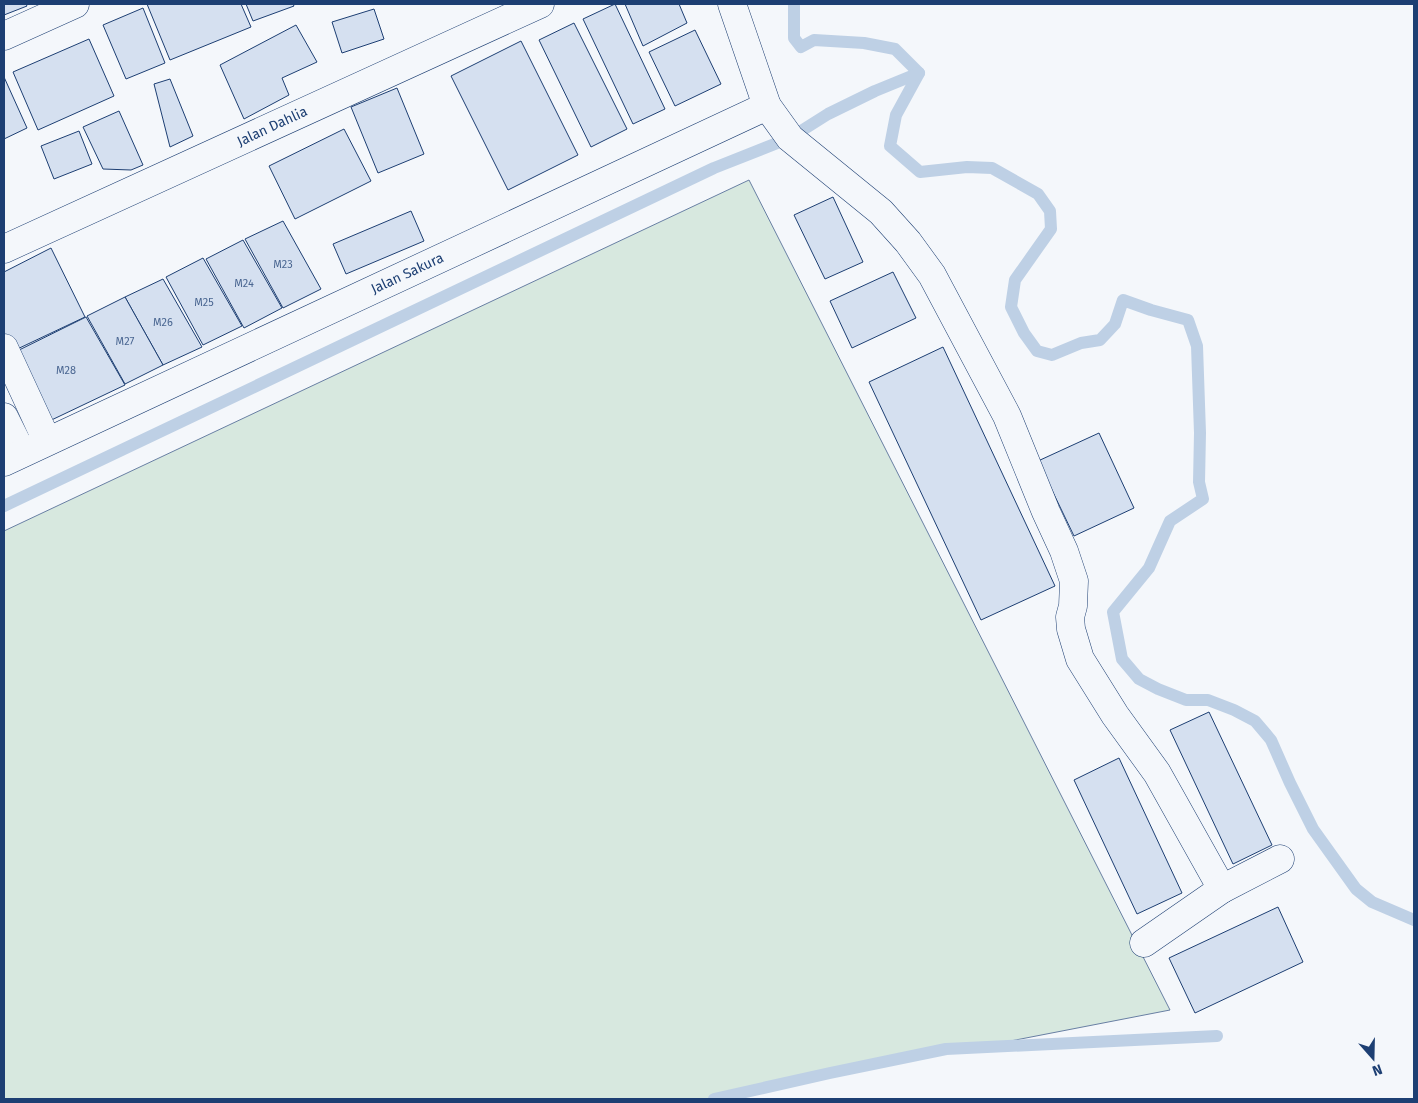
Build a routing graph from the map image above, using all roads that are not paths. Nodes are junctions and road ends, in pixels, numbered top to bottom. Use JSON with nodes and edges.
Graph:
{"nodes":[{"id":1,"x":75,"y":4,"type":"edge"},
{"id":2,"x":540,"y":4,"type":"edge"},
{"id":3,"x":732,"y":4,"type":"edge"},
{"id":4,"x":4,"y":36,"type":"edge"},
{"id":5,"x":766,"y":106,"type":"junction"},
{"id":6,"x":4,"y":249,"type":"edge"},
{"id":7,"x":4,"y":348,"type":"edge"},
{"id":8,"x":4,"y":417,"type":"edge"},
{"id":9,"x":47,"y":441,"type":"junction"},
{"id":10,"x":13,"y":457,"type":"edge"},
{"id":11,"x":1280,"y":859,"type":"dead end"},
{"id":12,"x":1222,"y":889,"type":"junction"},
{"id":13,"x":1144,"y":943,"type":"dead end"}],
"edges":[{"from":1,"to":4,"type":"street"},
{"from":2,"to":6,"type":"street","name":"Jalan Dahlia"},
{"from":3,"to":5,"type":"street"},
{"from":5,"to":9,"type":"street","name":"Jalan Sakura"},
{"from":5,"to":12,"type":"street"},
{"from":7,"to":9,"type":"street"},
{"from":8,"to":10,"type":"street"},
{"from":9,"to":10,"type":"street","name":"Jalan Sakura"},
{"from":11,"to":12,"type":"street"},
{"from":12,"to":13,"type":"street"}]}
